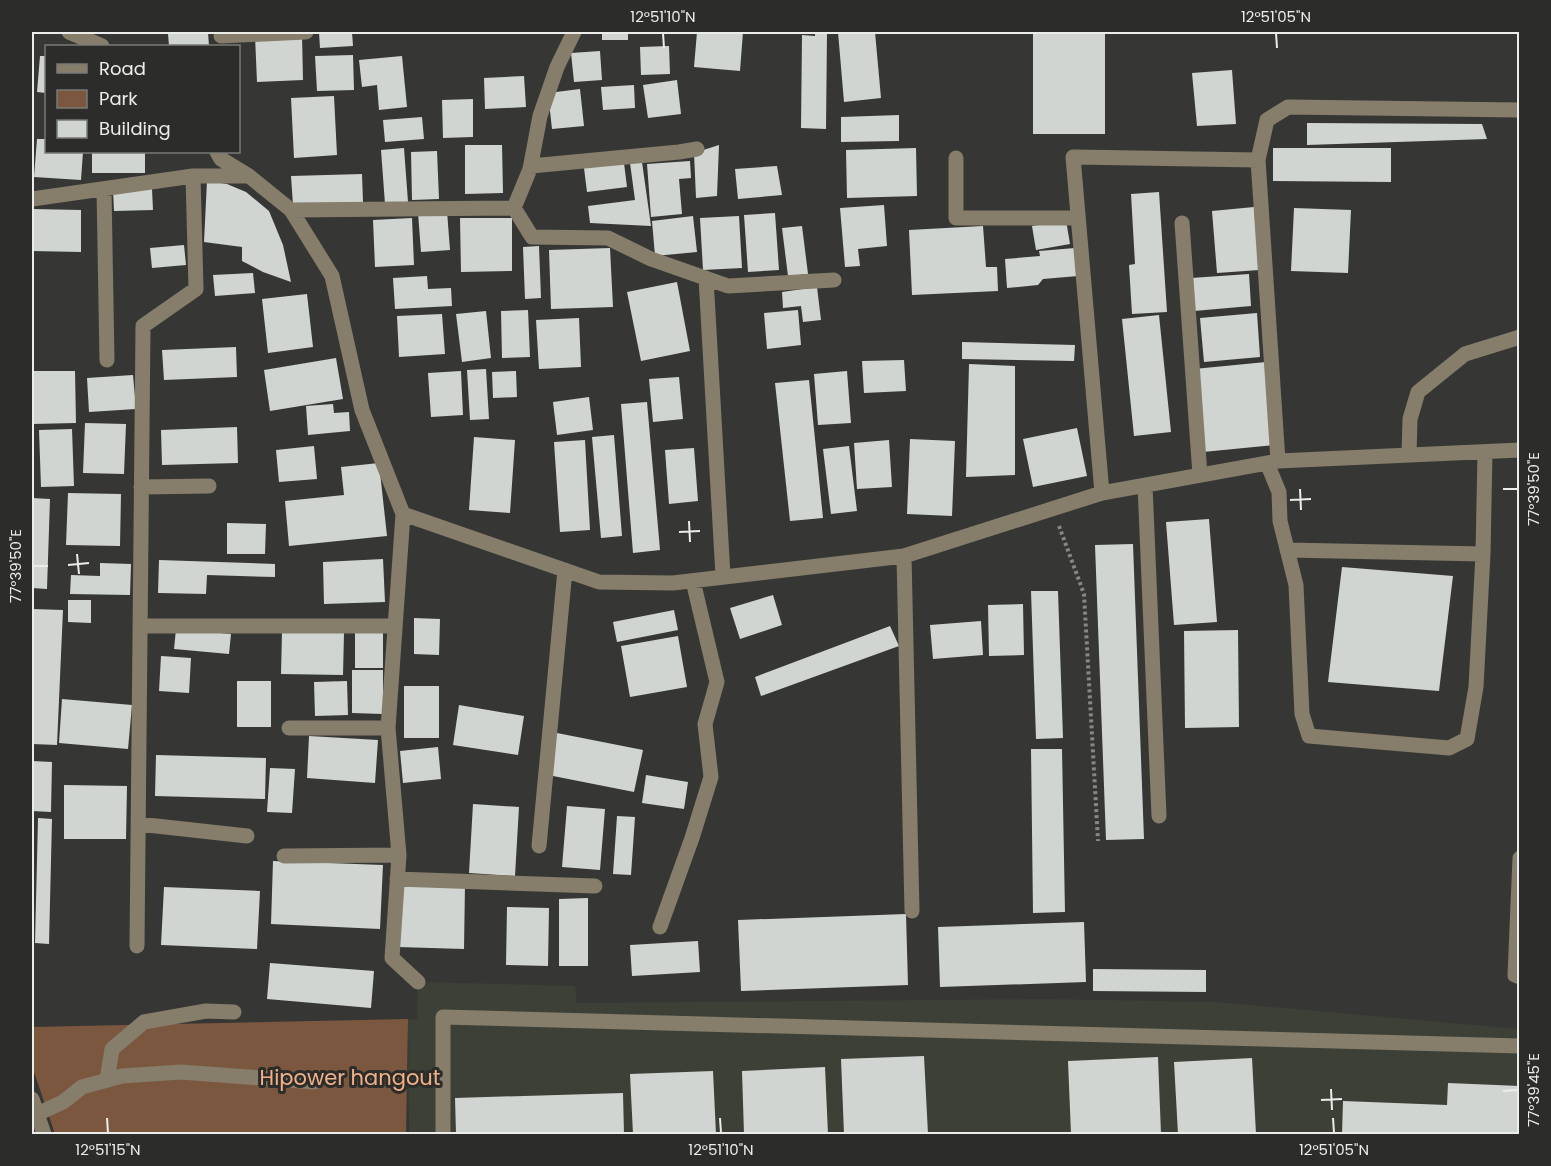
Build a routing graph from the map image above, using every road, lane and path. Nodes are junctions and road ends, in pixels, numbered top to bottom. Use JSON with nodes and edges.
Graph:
{"nodes":[{"id":1,"x":69,"y":32,"type":"edge"},
{"id":2,"x":306,"y":32,"type":"edge"},
{"id":3,"x":574,"y":32,"type":"edge"},
{"id":4,"x":220,"y":38,"type":"edge"},
{"id":5,"x":100,"y":45,"type":"edge"},
{"id":6,"x":1520,"y":110,"type":"edge"},
{"id":7,"x":697,"y":149,"type":"dead end"},
{"id":8,"x":218,"y":153,"type":"edge"},
{"id":9,"x":956,"y":158,"type":"dead end"},
{"id":10,"x":1258,"y":160,"type":"junction"},
{"id":11,"x":531,"y":166,"type":"junction"},
{"id":12,"x":193,"y":176,"type":"junction"},
{"id":13,"x":249,"y":176,"type":"junction"},
{"id":14,"x":104,"y":189,"type":"junction"},
{"id":15,"x":32,"y":199,"type":"edge"},
{"id":16,"x":514,"y":208,"type":"junction"},
{"id":17,"x":291,"y":210,"type":"junction"},
{"id":18,"x":1078,"y":218,"type":"junction"},
{"id":19,"x":1182,"y":223,"type":"dead end"},
{"id":20,"x":706,"y":278,"type":"junction"},
{"id":21,"x":834,"y":280,"type":"dead end"},
{"id":22,"x":1520,"y":337,"type":"edge"},
{"id":23,"x":107,"y":360,"type":"dead end"},
{"id":24,"x":1520,"y":450,"type":"edge"},
{"id":25,"x":1485,"y":452,"type":"junction"},
{"id":26,"x":1409,"y":455,"type":"junction"},
{"id":27,"x":1273,"y":462,"type":"junction"},
{"id":28,"x":1200,"y":475,"type":"junction"},
{"id":29,"x":1145,"y":485,"type":"junction"},
{"id":30,"x":209,"y":486,"type":"dead end"},
{"id":31,"x":141,"y":488,"type":"junction"},
{"id":32,"x":1102,"y":493,"type":"junction"},
{"id":33,"x":1053,"y":508,"type":"junction"},
{"id":34,"x":403,"y":514,"type":"junction"},
{"id":35,"x":1287,"y":550,"type":"junction"},
{"id":36,"x":1483,"y":554,"type":"junction"},
{"id":37,"x":904,"y":556,"type":"junction"},
{"id":38,"x":564,"y":570,"type":"junction"},
{"id":39,"x":723,"y":576,"type":"junction"},
{"id":40,"x":693,"y":581,"type":"junction"},
{"id":41,"x":140,"y":626,"type":"junction"},
{"id":42,"x":395,"y":626,"type":"junction"},
{"id":43,"x":289,"y":728,"type":"dead end"},
{"id":44,"x":388,"y":728,"type":"junction"},
{"id":45,"x":1159,"y":816,"type":"dead end"},
{"id":46,"x":138,"y":824,"type":"junction"},
{"id":47,"x":247,"y":836,"type":"dead end"},
{"id":48,"x":1098,"y":841,"type":"dead end"},
{"id":49,"x":539,"y":846,"type":"dead end"},
{"id":50,"x":399,"y":855,"type":"junction"},
{"id":51,"x":284,"y":856,"type":"dead end"},
{"id":52,"x":1520,"y":858,"type":"edge"},
{"id":53,"x":397,"y":879,"type":"junction"},
{"id":54,"x":595,"y":886,"type":"dead end"},
{"id":55,"x":912,"y":911,"type":"dead end"},
{"id":56,"x":660,"y":927,"type":"dead end"},
{"id":57,"x":137,"y":946,"type":"dead end"},
{"id":58,"x":1520,"y":977,"type":"edge"},
{"id":59,"x":418,"y":982,"type":"dead end"},
{"id":60,"x":234,"y":1012,"type":"dead end"},
{"id":61,"x":1520,"y":1046,"type":"edge"},
{"id":62,"x":107,"y":1080,"type":"junction"},
{"id":63,"x":314,"y":1082,"type":"dead end"},
{"id":64,"x":34,"y":1106,"type":"edge"},
{"id":65,"x":44,"y":1134,"type":"edge"},
{"id":66,"x":443,"y":1134,"type":"edge"}],
"edges":[{"from":1,"to":5,"type":"street"},
{"from":2,"to":4,"type":"street"},
{"from":3,"to":11,"type":"street"},
{"from":6,"to":10,"type":"street"},
{"from":7,"to":11,"type":"street"},
{"from":8,"to":13,"type":"street"},
{"from":9,"to":18,"type":"street"},
{"from":10,"to":18,"type":"street"},
{"from":10,"to":27,"type":"street"},
{"from":11,"to":16,"type":"street"},
{"from":12,"to":13,"type":"street"},
{"from":12,"to":14,"type":"street"},
{"from":12,"to":31,"type":"street"},
{"from":13,"to":17,"type":"street"},
{"from":14,"to":15,"type":"street"},
{"from":14,"to":23,"type":"street"},
{"from":16,"to":17,"type":"street"},
{"from":16,"to":20,"type":"street"},
{"from":17,"to":34,"type":"street"},
{"from":18,"to":32,"type":"street"},
{"from":19,"to":28,"type":"street"},
{"from":20,"to":21,"type":"street"},
{"from":20,"to":39,"type":"street"},
{"from":22,"to":26,"type":"street"},
{"from":24,"to":25,"type":"street"},
{"from":25,"to":26,"type":"street"},
{"from":25,"to":36,"type":"street"},
{"from":26,"to":27,"type":"street"},
{"from":27,"to":28,"type":"street"},
{"from":27,"to":35,"type":"street"},
{"from":28,"to":29,"type":"street"},
{"from":29,"to":32,"type":"street"},
{"from":29,"to":45,"type":"street"},
{"from":30,"to":31,"type":"street"},
{"from":31,"to":41,"type":"street"},
{"from":32,"to":33,"type":"street"},
{"from":33,"to":37,"type":"street"},
{"from":33,"to":48,"type":"path"},
{"from":34,"to":38,"type":"street"},
{"from":34,"to":42,"type":"street"},
{"from":35,"to":36,"type":"street"},
{"from":35,"to":36,"type":"street"},
{"from":37,"to":39,"type":"street"},
{"from":37,"to":55,"type":"street"},
{"from":38,"to":40,"type":"street"},
{"from":38,"to":49,"type":"street"},
{"from":39,"to":40,"type":"street"},
{"from":40,"to":56,"type":"street"},
{"from":41,"to":42,"type":"street"},
{"from":41,"to":46,"type":"street"},
{"from":42,"to":44,"type":"street"},
{"from":43,"to":44,"type":"street"},
{"from":44,"to":50,"type":"street"},
{"from":46,"to":47,"type":"street"},
{"from":46,"to":57,"type":"street"},
{"from":50,"to":51,"type":"street"},
{"from":50,"to":53,"type":"street"},
{"from":52,"to":58,"type":"street"},
{"from":53,"to":54,"type":"street"},
{"from":53,"to":59,"type":"street"},
{"from":60,"to":62,"type":"street"},
{"from":61,"to":66,"type":"street"},
{"from":62,"to":63,"type":"street"},
{"from":62,"to":64,"type":"street"},
{"from":64,"to":65,"type":"street"}]}
